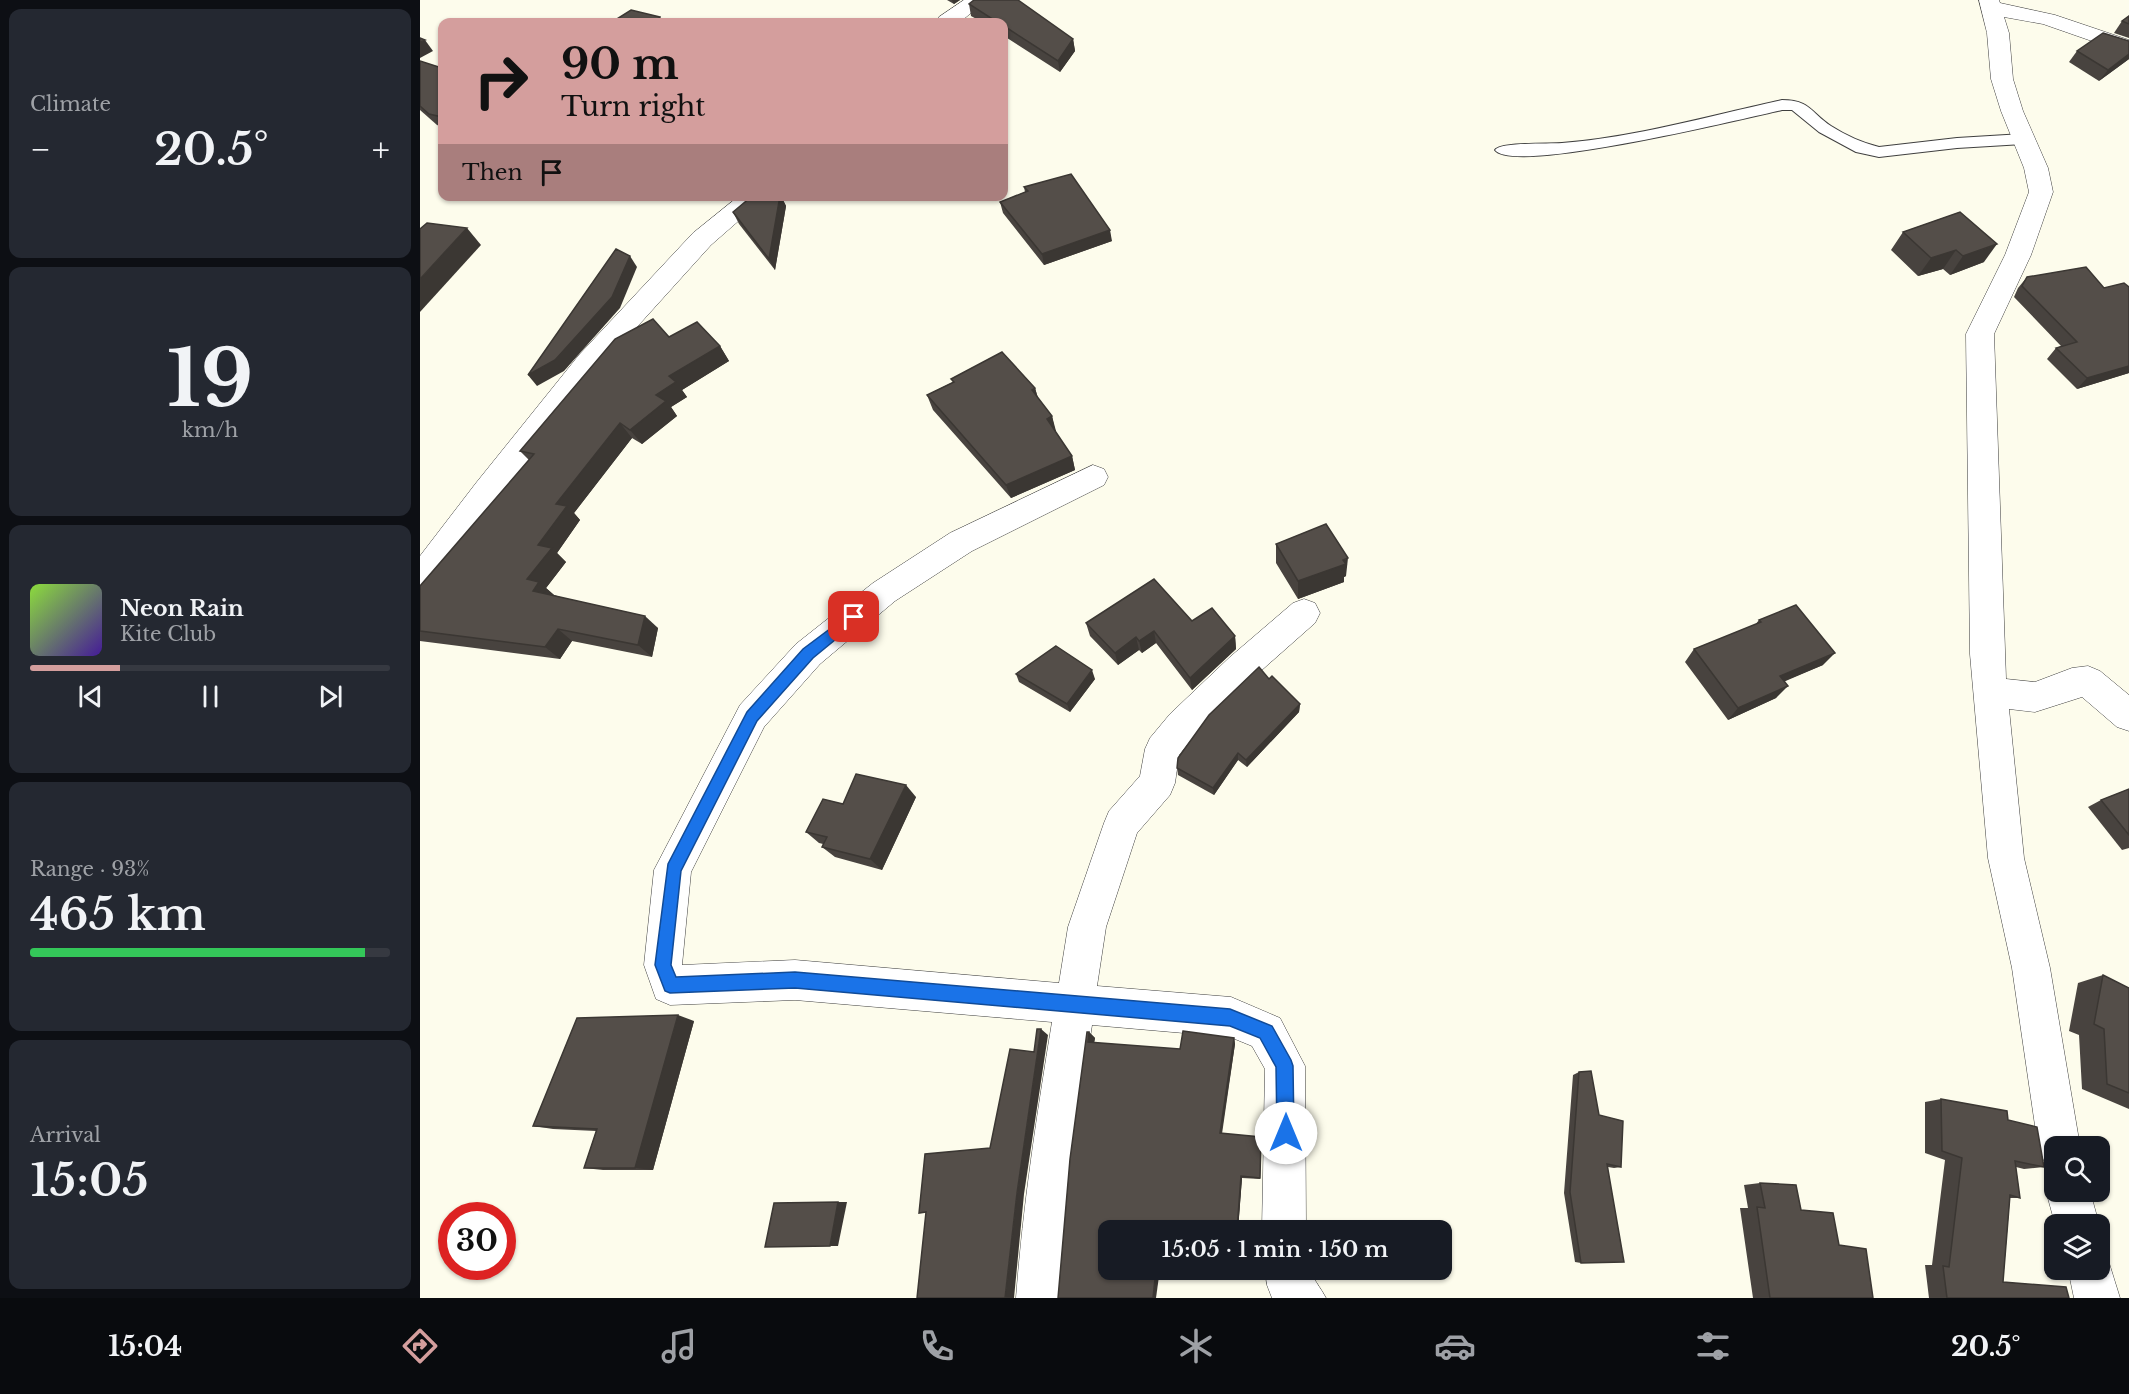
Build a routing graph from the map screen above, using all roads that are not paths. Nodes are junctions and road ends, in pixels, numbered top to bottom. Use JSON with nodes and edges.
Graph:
{"nodes":[{"id":1,"x":976,"y":0,"type":"edge"},
{"id":2,"x":1991,"y":4,"type":"edge"},
{"id":3,"x":952,"y":18,"type":"edge"},
{"id":4,"x":2129,"y":47,"type":"edge"},
{"id":5,"x":2023,"y":139,"type":"junction"},
{"id":6,"x":1503,"y":150,"type":"dead end"},
{"id":7,"x":749,"y":201,"type":"edge"},
{"id":8,"x":1094,"y":477,"type":"dead end"},
{"id":9,"x":420,"y":580,"type":"edge"},
{"id":10,"x":1304,"y":613,"type":"dead end"},
{"id":11,"x":1990,"y":692,"type":"junction"},
{"id":12,"x":2129,"y":716,"type":"edge"},
{"id":13,"x":1074,"y":1004,"type":"junction"},
{"id":14,"x":2057,"y":1136,"type":"edge"},
{"id":15,"x":1284,"y":1220,"type":"edge"},
{"id":16,"x":1288,"y":1280,"type":"edge"},
{"id":17,"x":2093,"y":1280,"type":"edge"},
{"id":18,"x":1039,"y":1298,"type":"edge"},
{"id":19,"x":1303,"y":1298,"type":"edge"},
{"id":20,"x":2097,"y":1298,"type":"edge"}],
"edges":[{"from":1,"to":3,"type":"street"},
{"from":2,"to":4,"type":"street"},
{"from":2,"to":5,"type":"street"},
{"from":5,"to":6,"type":"lane"},
{"from":5,"to":11,"type":"street"},
{"from":7,"to":9,"type":"street"},
{"from":8,"to":13,"type":"street"},
{"from":10,"to":13,"type":"street"},
{"from":11,"to":12,"type":"street"},
{"from":11,"to":14,"type":"street"},
{"from":13,"to":15,"type":"street"},
{"from":13,"to":18,"type":"street"},
{"from":16,"to":19,"type":"street"},
{"from":17,"to":20,"type":"street"}]}
